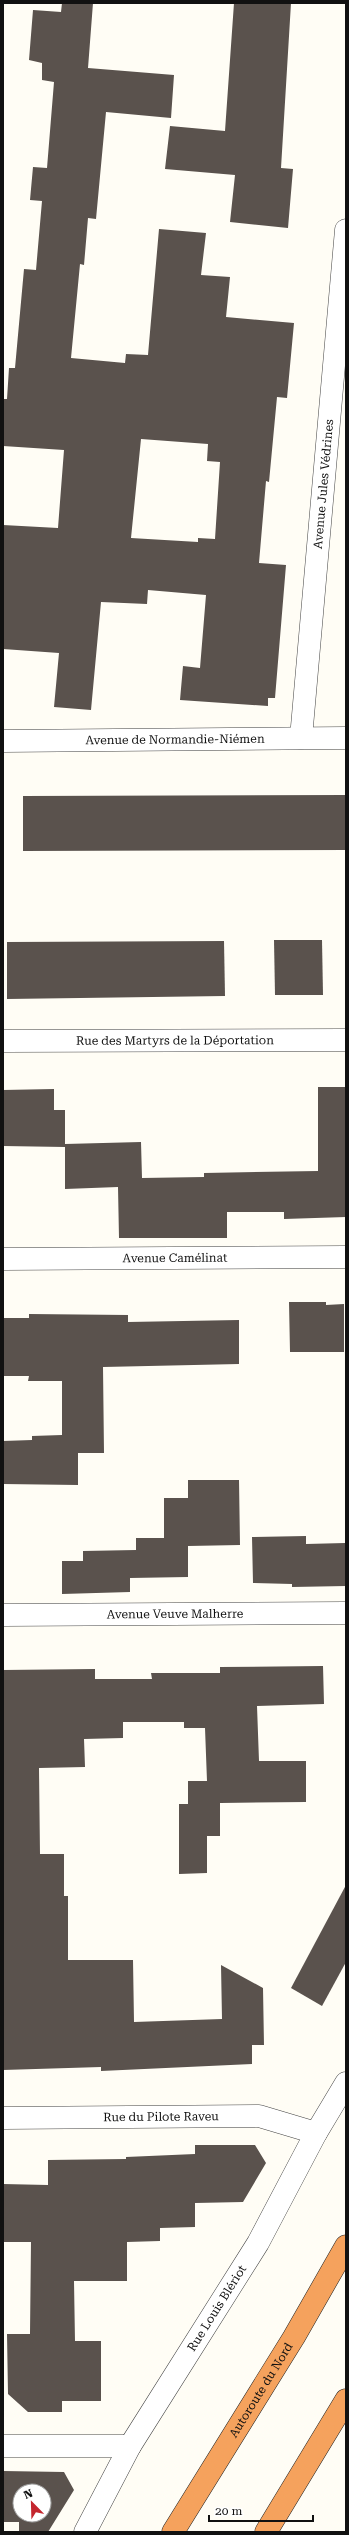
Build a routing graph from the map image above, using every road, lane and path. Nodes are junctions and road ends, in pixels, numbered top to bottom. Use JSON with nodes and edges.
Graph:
{"nodes":[{"id":1,"x":346,"y":230,"type":"edge"},
{"id":2,"x":302,"y":738,"type":"junction"},
{"id":3,"x":346,"y":738,"type":"edge"},
{"id":4,"x":3,"y":741,"type":"edge"},
{"id":5,"x":346,"y":1040,"type":"edge"},
{"id":6,"x":3,"y":1041,"type":"edge"},
{"id":7,"x":346,"y":1257,"type":"edge"},
{"id":8,"x":3,"y":1259,"type":"edge"},
{"id":9,"x":346,"y":1613,"type":"edge"},
{"id":10,"x":3,"y":1615,"type":"edge"},
{"id":11,"x":346,"y":2083,"type":"edge"},
{"id":12,"x":3,"y":2118,"type":"edge"},
{"id":13,"x":316,"y":2133,"type":"junction"},
{"id":14,"x":346,"y":2246,"type":"edge"},
{"id":15,"x":346,"y":2400,"type":"edge"},
{"id":16,"x":3,"y":2446,"type":"edge"},
{"id":17,"x":130,"y":2446,"type":"junction"},
{"id":18,"x":85,"y":2532,"type":"edge"},
{"id":19,"x":173,"y":2532,"type":"edge"},
{"id":20,"x":266,"y":2532,"type":"edge"}],
"edges":[{"from":1,"to":2,"type":"street","name":"Avenue Jules Védrines"},
{"from":2,"to":3,"type":"street","name":"Avenue de Normandie-Niémen"},
{"from":2,"to":4,"type":"street","name":"Avenue de Normandie-Niémen"},
{"from":5,"to":6,"type":"street","name":"Rue des Martyrs de la Déportation"},
{"from":7,"to":8,"type":"street","name":"Avenue Camélinat"},
{"from":9,"to":10,"type":"street","name":"Avenue Veuve Malherre"},
{"from":11,"to":13,"type":"street","name":"Rue Louis Blériot"},
{"from":12,"to":13,"type":"street","name":"Rue du Pilote Raveu"},
{"from":13,"to":17,"type":"street","name":"Rue Louis Blériot"},
{"from":14,"to":19,"type":"highway","name":"Autoroute du Nord"},
{"from":15,"to":20,"type":"highway"},
{"from":16,"to":17,"type":"street"},
{"from":17,"to":18,"type":"street","name":"Rue Louis Blériot"}]}
